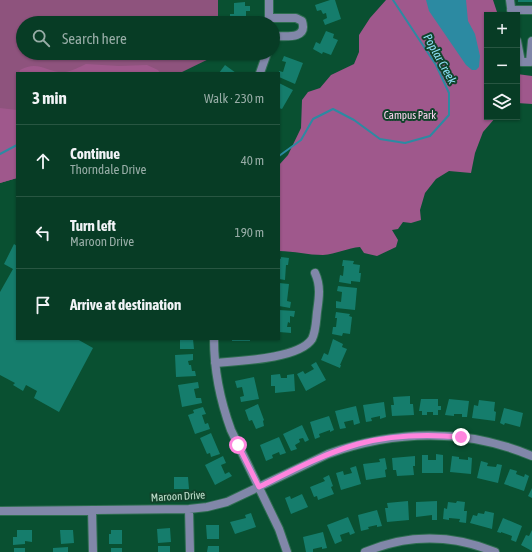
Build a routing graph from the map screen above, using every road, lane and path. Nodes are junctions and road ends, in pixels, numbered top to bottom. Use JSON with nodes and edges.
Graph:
{"nodes":[{"id":1,"x":269,"y":0,"type":"edge"},
{"id":2,"x":510,"y":0,"type":"edge"},
{"id":3,"x":532,"y":10,"type":"edge"},
{"id":4,"x":512,"y":12,"type":"edge"},
{"id":5,"x":269,"y":16,"type":"edge"},
{"id":6,"x":280,"y":19,"type":"edge"},
{"id":7,"x":280,"y":36,"type":"edge"},
{"id":8,"x":532,"y":41,"type":"edge"},
{"id":9,"x":518,"y":48,"type":"edge"},
{"id":10,"x":265,"y":60,"type":"edge"},
{"id":11,"x":260,"y":72,"type":"edge"},
{"id":12,"x":315,"y":273,"type":"dead end"},
{"id":13,"x":214,"y":340,"type":"edge"},
{"id":14,"x":215,"y":364,"type":"junction"},
{"id":15,"x":532,"y":456,"type":"edge"},
{"id":16,"x":259,"y":487,"type":"junction"},
{"id":17,"x":189,"y":509,"type":"junction"},
{"id":18,"x":92,"y":510,"type":"junction"},
{"id":19,"x":0,"y":511,"type":"edge"},
{"id":20,"x":93,"y":552,"type":"edge"},
{"id":21,"x":190,"y":552,"type":"edge"},
{"id":22,"x":287,"y":552,"type":"edge"},
{"id":23,"x":365,"y":552,"type":"edge"},
{"id":24,"x":495,"y":552,"type":"edge"}],
"edges":[{"from":1,"to":5,"type":"street"},
{"from":2,"to":4,"type":"street"},
{"from":3,"to":4,"type":"street"},
{"from":6,"to":7,"type":"street"},
{"from":8,"to":9,"type":"street"},
{"from":10,"to":11,"type":"street"},
{"from":12,"to":14,"type":"street"},
{"from":13,"to":14,"type":"street"},
{"from":14,"to":16,"type":"street"},
{"from":15,"to":16,"type":"street","name":"Maroon Drive"},
{"from":16,"to":17,"type":"street","name":"Maroon Drive"},
{"from":16,"to":22,"type":"street"},
{"from":17,"to":18,"type":"street","name":"Maroon Drive"},
{"from":17,"to":21,"type":"street"},
{"from":18,"to":19,"type":"street","name":"Maroon Drive"},
{"from":18,"to":20,"type":"street"},
{"from":23,"to":24,"type":"street"}]}
